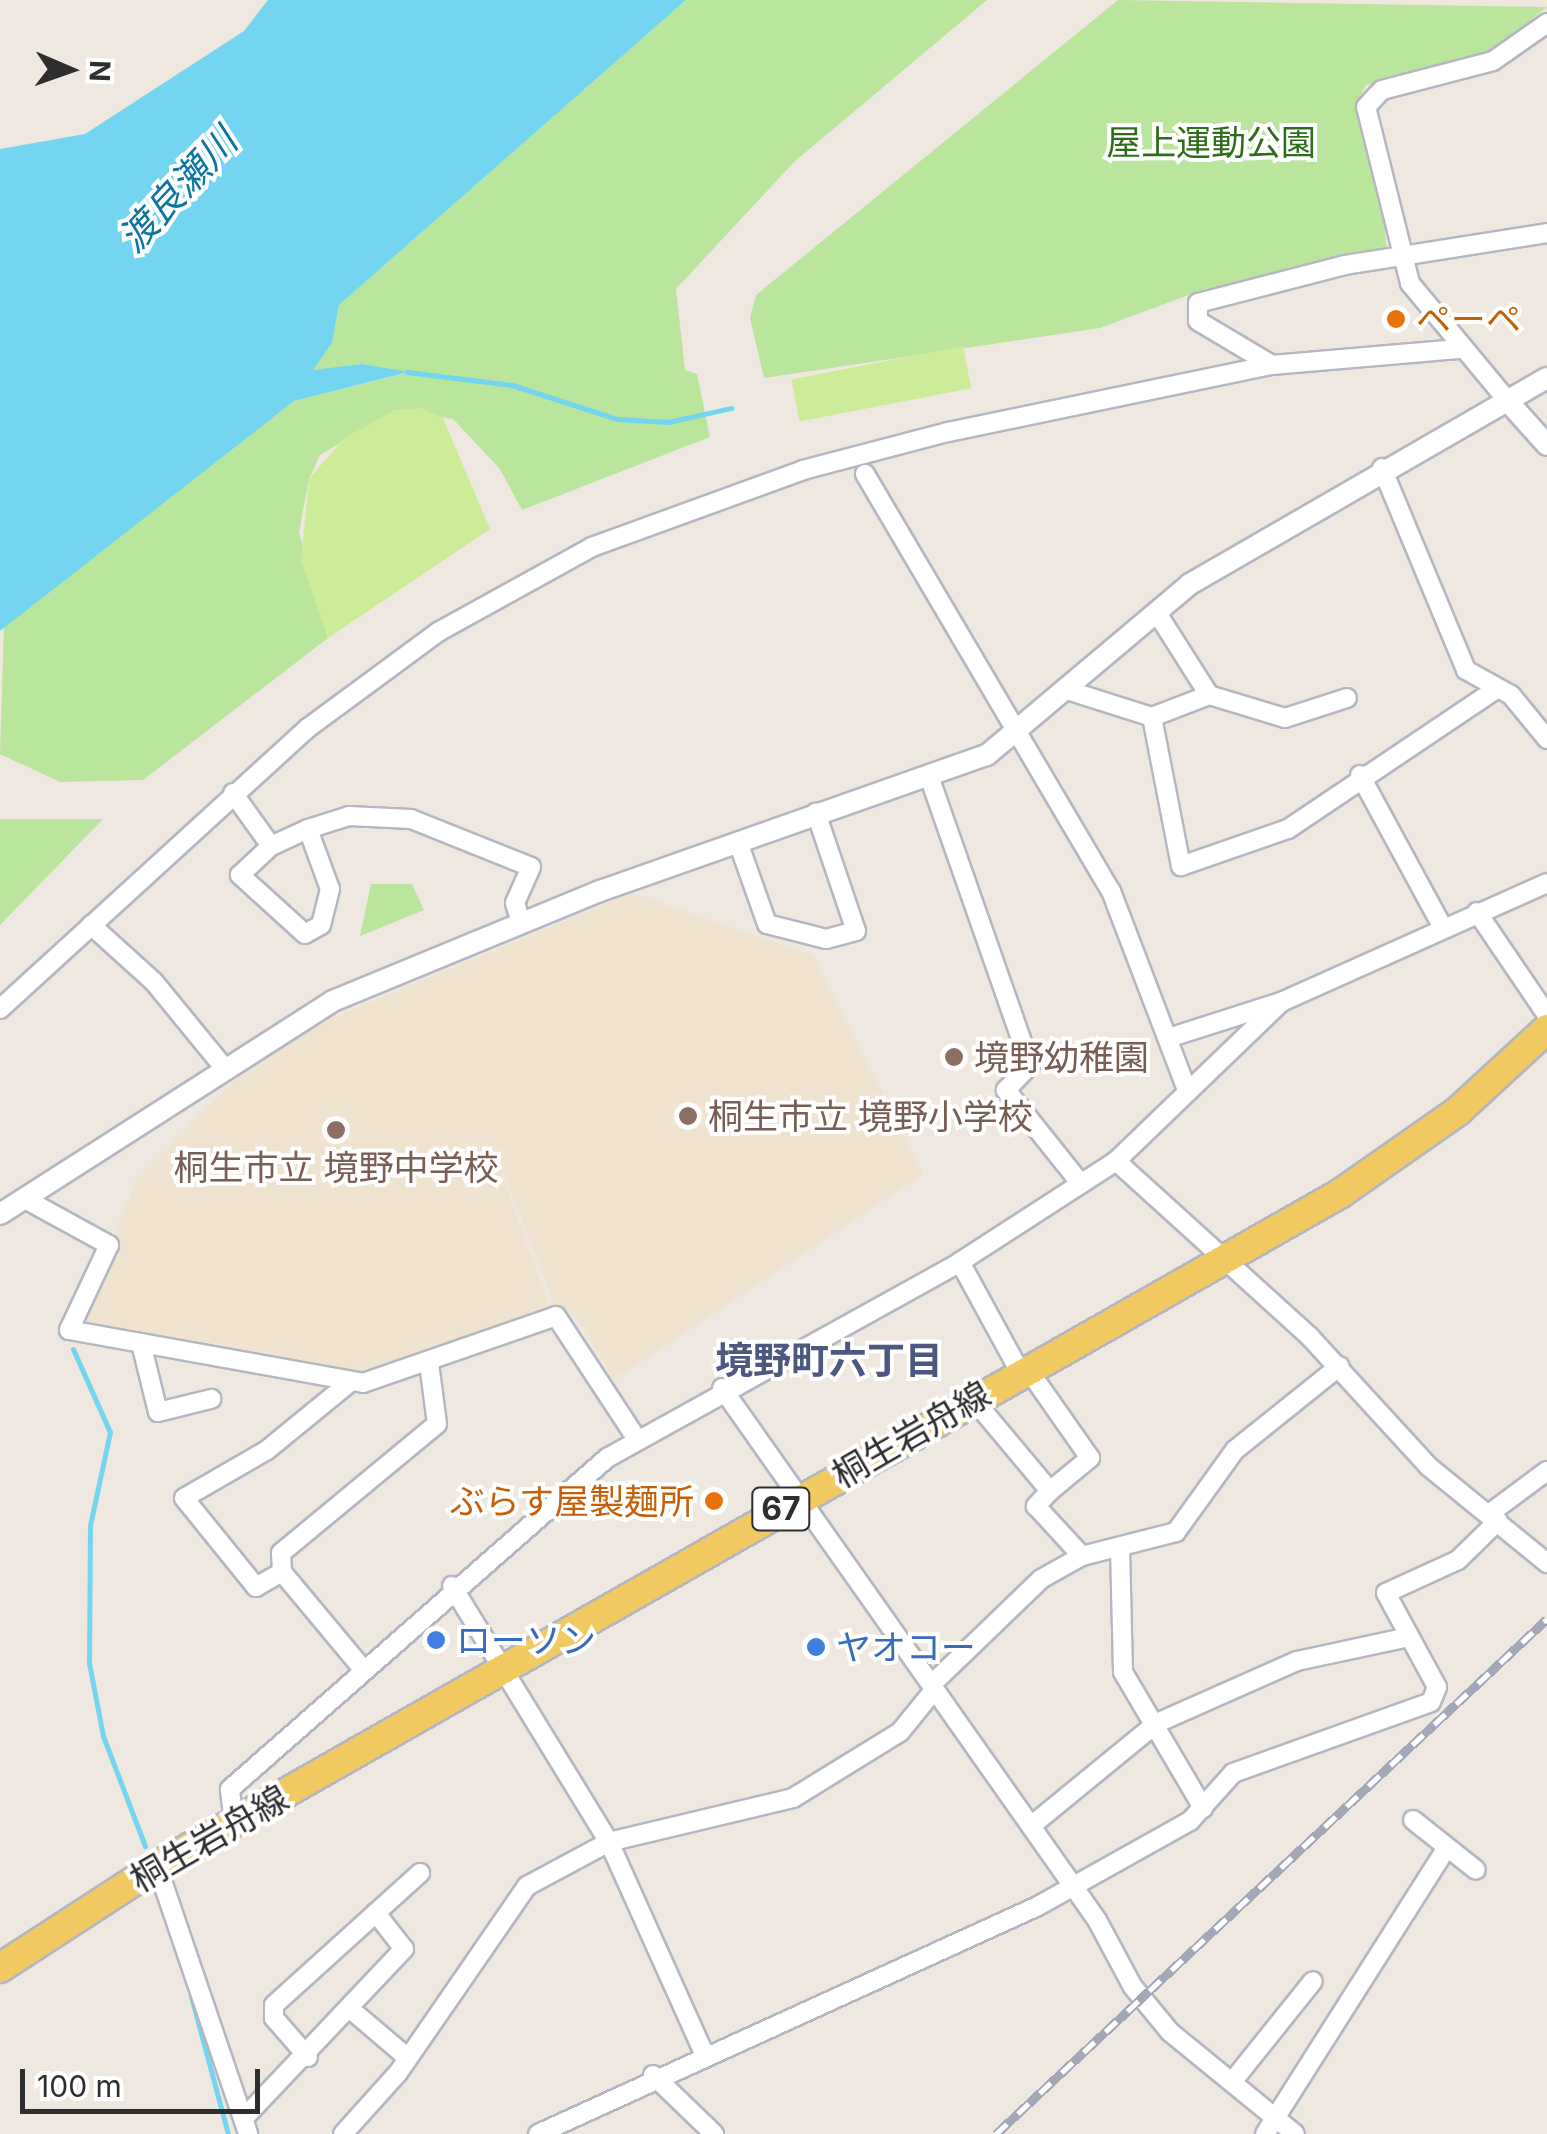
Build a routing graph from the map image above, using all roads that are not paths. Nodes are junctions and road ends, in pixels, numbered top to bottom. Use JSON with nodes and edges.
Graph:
{"nodes":[{"id":1,"x":1547,"y":23,"type":"edge"},
{"id":2,"x":1547,"y":233,"type":"edge"},
{"id":3,"x":1403,"y":257,"type":"junction"},
{"id":4,"x":1458,"y":350,"type":"junction"},
{"id":5,"x":1272,"y":365,"type":"junction"},
{"id":6,"x":1547,"y":378,"type":"edge"},
{"id":7,"x":1512,"y":406,"type":"junction"},
{"id":8,"x":1547,"y":444,"type":"edge"},
{"id":9,"x":1382,"y":468,"type":"junction"},
{"id":10,"x":866,"y":474,"type":"dead end"},
{"id":11,"x":1157,"y":613,"type":"junction"},
{"id":12,"x":1496,"y":689,"type":"junction"},
{"id":13,"x":1070,"y":691,"type":"junction"},
{"id":14,"x":1209,"y":695,"type":"junction"},
{"id":15,"x":1347,"y":698,"type":"dead end"},
{"id":16,"x":1152,"y":718,"type":"junction"},
{"id":17,"x":1017,"y":736,"type":"junction"},
{"id":18,"x":1547,"y":739,"type":"edge"},
{"id":19,"x":1360,"y":776,"type":"junction"},
{"id":20,"x":930,"y":778,"type":"junction"},
{"id":21,"x":233,"y":794,"type":"junction"},
{"id":22,"x":816,"y":813,"type":"junction"},
{"id":23,"x":308,"y":829,"type":"junction"},
{"id":24,"x":738,"y":842,"type":"junction"},
{"id":25,"x":271,"y":846,"type":"junction"},
{"id":26,"x":1547,"y":883,"type":"edge"},
{"id":27,"x":1477,"y":912,"type":"junction"},
{"id":28,"x":521,"y":923,"type":"junction"},
{"id":29,"x":91,"y":925,"type":"junction"},
{"id":30,"x":1443,"y":928,"type":"junction"},
{"id":31,"x":1282,"y":1002,"type":"junction"},
{"id":32,"x":0,"y":1008,"type":"edge"},
{"id":33,"x":1547,"y":1015,"type":"edge"},
{"id":34,"x":1547,"y":1030,"type":"edge"},
{"id":35,"x":1168,"y":1038,"type":"junction"},
{"id":36,"x":226,"y":1070,"type":"junction"},
{"id":37,"x":1186,"y":1087,"type":"junction"},
{"id":38,"x":1116,"y":1161,"type":"junction"},
{"id":39,"x":1081,"y":1184,"type":"junction"},
{"id":40,"x":8,"y":1205,"type":"edge"},
{"id":41,"x":1227,"y":1258,"type":"junction"},
{"id":42,"x":960,"y":1262,"type":"junction"},
{"id":43,"x":141,"y":1343,"type":"junction"},
{"id":44,"x":429,"y":1362,"type":"junction"},
{"id":45,"x":1340,"y":1366,"type":"junction"},
{"id":46,"x":1024,"y":1370,"type":"junction"},
{"id":47,"x":349,"y":1383,"type":"junction"},
{"id":48,"x":722,"y":1388,"type":"junction"},
{"id":49,"x":211,"y":1399,"type":"dead end"},
{"id":50,"x":973,"y":1399,"type":"junction"},
{"id":51,"x":636,"y":1438,"type":"junction"},
{"id":52,"x":1547,"y":1471,"type":"edge"},
{"id":53,"x":1050,"y":1491,"type":"junction"},
{"id":54,"x":800,"y":1498,"type":"junction"},
{"id":55,"x":1493,"y":1518,"type":"junction"},
{"id":56,"x":1120,"y":1548,"type":"junction"},
{"id":57,"x":1082,"y":1556,"type":"junction"},
{"id":58,"x":1547,"y":1563,"type":"edge"},
{"id":59,"x":282,"y":1572,"type":"junction"},
{"id":60,"x":452,"y":1586,"type":"junction"},
{"id":61,"x":1404,"y":1638,"type":"junction"},
{"id":62,"x":503,"y":1667,"type":"junction"},
{"id":63,"x":362,"y":1668,"type":"junction"},
{"id":64,"x":934,"y":1687,"type":"junction"},
{"id":65,"x":1157,"y":1723,"type":"junction"},
{"id":66,"x":1203,"y":1808,"type":"junction"},
{"id":67,"x":1413,"y":1820,"type":"dead end"},
{"id":68,"x":234,"y":1823,"type":"junction"},
{"id":69,"x":1031,"y":1826,"type":"junction"},
{"id":70,"x":608,"y":1842,"type":"junction"},
{"id":71,"x":1445,"y":1850,"type":"junction"},
{"id":72,"x":157,"y":1866,"type":"junction"},
{"id":73,"x":1476,"y":1870,"type":"dead end"},
{"id":74,"x":420,"y":1873,"type":"dead end"},
{"id":75,"x":1072,"y":1883,"type":"junction"},
{"id":76,"x":376,"y":1913,"type":"junction"},
{"id":77,"x":0,"y":1968,"type":"edge"},
{"id":78,"x":1312,"y":1981,"type":"dead end"},
{"id":79,"x":349,"y":2008,"type":"junction"},
{"id":80,"x":703,"y":2052,"type":"junction"},
{"id":81,"x":308,"y":2056,"type":"junction"},
{"id":82,"x":408,"y":2058,"type":"junction"},
{"id":83,"x":653,"y":2075,"type":"junction"},
{"id":84,"x":1232,"y":2082,"type":"junction"},
{"id":85,"x":246,"y":2126,"type":"edge"},
{"id":86,"x":1270,"y":2126,"type":"edge"},
{"id":87,"x":343,"y":2134,"type":"edge"},
{"id":88,"x":538,"y":2134,"type":"edge"},
{"id":89,"x":714,"y":2134,"type":"edge"},
{"id":90,"x":1296,"y":2134,"type":"edge"}],
"edges":[{"from":1,"to":3,"type":"street"},
{"from":2,"to":3,"type":"street"},
{"from":3,"to":4,"type":"street"},
{"from":3,"to":5,"type":"street"},
{"from":4,"to":5,"type":"street"},
{"from":4,"to":7,"type":"street"},
{"from":5,"to":21,"type":"street"},
{"from":6,"to":7,"type":"street"},
{"from":7,"to":8,"type":"street"},
{"from":7,"to":9,"type":"street"},
{"from":9,"to":11,"type":"street"},
{"from":9,"to":12,"type":"street"},
{"from":10,"to":17,"type":"street"},
{"from":11,"to":13,"type":"street"},
{"from":11,"to":14,"type":"street"},
{"from":12,"to":18,"type":"street"},
{"from":12,"to":19,"type":"street"},
{"from":13,"to":16,"type":"street"},
{"from":13,"to":17,"type":"street"},
{"from":14,"to":15,"type":"street"},
{"from":14,"to":16,"type":"street"},
{"from":16,"to":19,"type":"street"},
{"from":17,"to":20,"type":"street"},
{"from":17,"to":35,"type":"street"},
{"from":19,"to":30,"type":"street"},
{"from":20,"to":22,"type":"street"},
{"from":20,"to":39,"type":"street"},
{"from":21,"to":25,"type":"street"},
{"from":21,"to":29,"type":"street"},
{"from":22,"to":24,"type":"street"},
{"from":22,"to":24,"type":"street"},
{"from":23,"to":25,"type":"street"},
{"from":23,"to":25,"type":"street"},
{"from":23,"to":28,"type":"street"},
{"from":24,"to":28,"type":"street"},
{"from":26,"to":27,"type":"street"},
{"from":27,"to":30,"type":"street"},
{"from":27,"to":33,"type":"street"},
{"from":28,"to":36,"type":"street"},
{"from":29,"to":32,"type":"street"},
{"from":29,"to":36,"type":"street"},
{"from":30,"to":31,"type":"street"},
{"from":31,"to":35,"type":"street"},
{"from":31,"to":37,"type":"street"},
{"from":34,"to":41,"type":"main road","name":"桐生岩舟線","number":"67"},
{"from":35,"to":37,"type":"street"},
{"from":36,"to":40,"type":"street"},
{"from":37,"to":38,"type":"street"},
{"from":38,"to":39,"type":"street"},
{"from":38,"to":41,"type":"street"},
{"from":39,"to":42,"type":"street"},
{"from":40,"to":43,"type":"street"},
{"from":41,"to":45,"type":"street"},
{"from":41,"to":46,"type":"main road","name":"桐生岩舟線","number":"67"},
{"from":42,"to":46,"type":"street"},
{"from":42,"to":48,"type":"street"},
{"from":43,"to":47,"type":"street"},
{"from":43,"to":49,"type":"street"},
{"from":44,"to":47,"type":"street"},
{"from":44,"to":51,"type":"street"},
{"from":44,"to":59,"type":"street"},
{"from":45,"to":55,"type":"street"},
{"from":45,"to":56,"type":"street"},
{"from":46,"to":50,"type":"main road","name":"桐生岩舟線","number":"67"},
{"from":46,"to":53,"type":"street"},
{"from":47,"to":59,"type":"street"},
{"from":48,"to":51,"type":"street"},
{"from":48,"to":54,"type":"street"},
{"from":50,"to":53,"type":"street"},
{"from":50,"to":54,"type":"main road","name":"桐生岩舟線","number":"67"},
{"from":51,"to":60,"type":"street"},
{"from":52,"to":55,"type":"street"},
{"from":53,"to":57,"type":"street"},
{"from":54,"to":62,"type":"main road","name":"桐生岩舟線","number":"67"},
{"from":54,"to":64,"type":"street"},
{"from":55,"to":58,"type":"street"},
{"from":55,"to":61,"type":"street"},
{"from":56,"to":57,"type":"street"},
{"from":56,"to":65,"type":"street"},
{"from":57,"to":64,"type":"street"},
{"from":59,"to":63,"type":"street"},
{"from":60,"to":62,"type":"street"},
{"from":60,"to":63,"type":"street"},
{"from":61,"to":65,"type":"street"},
{"from":61,"to":66,"type":"street"},
{"from":62,"to":68,"type":"main road","name":"桐生岩舟線","number":"67"},
{"from":62,"to":70,"type":"street"},
{"from":63,"to":68,"type":"street"},
{"from":64,"to":69,"type":"street"},
{"from":64,"to":70,"type":"street"},
{"from":65,"to":66,"type":"street"},
{"from":65,"to":69,"type":"street"},
{"from":66,"to":75,"type":"street"},
{"from":67,"to":71,"type":"street"},
{"from":68,"to":72,"type":"main road","name":"桐生岩舟線","number":"67"},
{"from":69,"to":75,"type":"street"},
{"from":70,"to":80,"type":"street"},
{"from":70,"to":82,"type":"street"},
{"from":71,"to":73,"type":"street"},
{"from":71,"to":86,"type":"street"},
{"from":72,"to":77,"type":"main road","name":"桐生岩舟線","number":"67"},
{"from":72,"to":85,"type":"street"},
{"from":74,"to":76,"type":"street"},
{"from":75,"to":80,"type":"street"},
{"from":75,"to":84,"type":"street"},
{"from":76,"to":79,"type":"street"},
{"from":76,"to":81,"type":"street"},
{"from":78,"to":84,"type":"street"},
{"from":79,"to":81,"type":"street"},
{"from":79,"to":82,"type":"street"},
{"from":80,"to":83,"type":"street"},
{"from":81,"to":85,"type":"street"},
{"from":82,"to":87,"type":"street"},
{"from":83,"to":88,"type":"street"},
{"from":83,"to":89,"type":"street"},
{"from":84,"to":86,"type":"street"},
{"from":86,"to":90,"type":"street"}]}
